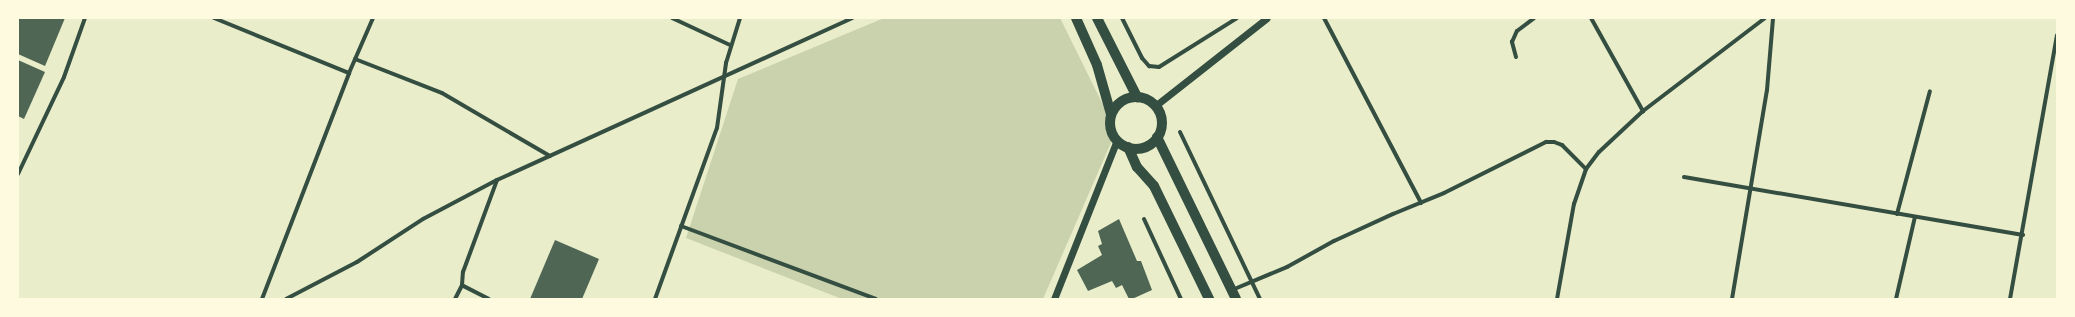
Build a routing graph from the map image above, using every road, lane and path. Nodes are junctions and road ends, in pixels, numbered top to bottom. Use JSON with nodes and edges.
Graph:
{"nodes":[{"id":1,"x":85,"y":18,"type":"edge"},
{"id":2,"x":214,"y":18,"type":"edge"},
{"id":3,"x":373,"y":18,"type":"edge"},
{"id":4,"x":672,"y":18,"type":"edge"},
{"id":5,"x":740,"y":18,"type":"edge"},
{"id":6,"x":852,"y":18,"type":"edge"},
{"id":7,"x":1076,"y":18,"type":"edge"},
{"id":8,"x":1097,"y":18,"type":"edge"},
{"id":9,"x":1122,"y":18,"type":"edge"},
{"id":10,"x":1237,"y":18,"type":"edge"},
{"id":11,"x":1267,"y":18,"type":"edge"},
{"id":12,"x":1324,"y":18,"type":"edge"},
{"id":13,"x":1534,"y":18,"type":"edge"},
{"id":14,"x":1591,"y":18,"type":"edge"},
{"id":15,"x":1766,"y":18,"type":"edge"},
{"id":16,"x":1773,"y":18,"type":"edge"},
{"id":17,"x":2057,"y":35,"type":"edge"},
{"id":18,"x":730,"y":45,"type":"junction"},
{"id":19,"x":1516,"y":57,"type":"dead end"},
{"id":20,"x":355,"y":59,"type":"junction"},
{"id":21,"x":348,"y":73,"type":"junction"},
{"id":22,"x":723,"y":78,"type":"junction"},
{"id":23,"x":1930,"y":91,"type":"dead end"},
{"id":24,"x":1137,"y":97,"type":"junction"},
{"id":25,"x":1155,"y":106,"type":"junction"},
{"id":26,"x":1643,"y":111,"type":"junction"},
{"id":27,"x":1112,"y":114,"type":"junction"},
{"id":28,"x":1180,"y":132,"type":"dead end"},
{"id":29,"x":1158,"y":137,"type":"junction"},
{"id":30,"x":1117,"y":140,"type":"junction"},
{"id":31,"x":1128,"y":147,"type":"junction"},
{"id":32,"x":550,"y":156,"type":"junction"},
{"id":33,"x":1586,"y":169,"type":"junction"},
{"id":34,"x":18,"y":174,"type":"edge"},
{"id":35,"x":1684,"y":177,"type":"dead end"},
{"id":36,"x":496,"y":180,"type":"junction"},
{"id":37,"x":1752,"y":189,"type":"junction"},
{"id":38,"x":1421,"y":202,"type":"junction"},
{"id":39,"x":1897,"y":214,"type":"junction"},
{"id":40,"x":1915,"y":217,"type":"junction"},
{"id":41,"x":1144,"y":219,"type":"dead end"},
{"id":42,"x":681,"y":226,"type":"junction"},
{"id":43,"x":2023,"y":235,"type":"junction"},
{"id":44,"x":1252,"y":280,"type":"junction"},
{"id":45,"x":462,"y":285,"type":"junction"},
{"id":46,"x":1234,"y":294,"type":"edge"},
{"id":47,"x":262,"y":299,"type":"edge"},
{"id":48,"x":286,"y":299,"type":"edge"},
{"id":49,"x":455,"y":299,"type":"edge"},
{"id":50,"x":489,"y":299,"type":"edge"},
{"id":51,"x":655,"y":299,"type":"edge"},
{"id":52,"x":876,"y":299,"type":"edge"},
{"id":53,"x":1054,"y":299,"type":"edge"},
{"id":54,"x":1181,"y":299,"type":"edge"},
{"id":55,"x":1209,"y":299,"type":"edge"},
{"id":56,"x":1260,"y":299,"type":"edge"},
{"id":57,"x":1557,"y":299,"type":"edge"},
{"id":58,"x":1732,"y":299,"type":"edge"},
{"id":59,"x":1896,"y":299,"type":"edge"},
{"id":60,"x":2010,"y":299,"type":"edge"}],
"edges":[{"from":1,"to":34,"type":"street"},
{"from":2,"to":21,"type":"street"},
{"from":3,"to":20,"type":"street"},
{"from":4,"to":18,"type":"street"},
{"from":5,"to":18,"type":"street"},
{"from":6,"to":22,"type":"street"},
{"from":7,"to":27,"type":"main road"},
{"from":8,"to":24,"type":"main road"},
{"from":9,"to":10,"type":"street"},
{"from":11,"to":25,"type":"street"},
{"from":12,"to":38,"type":"street"},
{"from":13,"to":19,"type":"street"},
{"from":14,"to":26,"type":"street"},
{"from":15,"to":26,"type":"street"},
{"from":16,"to":37,"type":"street"},
{"from":17,"to":43,"type":"street"},
{"from":18,"to":22,"type":"street"},
{"from":20,"to":21,"type":"street"},
{"from":20,"to":32,"type":"street"},
{"from":21,"to":47,"type":"street"},
{"from":22,"to":32,"type":"street"},
{"from":22,"to":42,"type":"street"},
{"from":23,"to":39,"type":"street"},
{"from":24,"to":25,"type":"main road"},
{"from":24,"to":27,"type":"main road"},
{"from":25,"to":29,"type":"main road"},
{"from":26,"to":33,"type":"street"},
{"from":27,"to":30,"type":"main road"},
{"from":28,"to":44,"type":"street"},
{"from":29,"to":31,"type":"main road"},
{"from":29,"to":46,"type":"main road"},
{"from":30,"to":31,"type":"main road"},
{"from":30,"to":53,"type":"street"},
{"from":31,"to":55,"type":"main road"},
{"from":32,"to":36,"type":"street"},
{"from":33,"to":38,"type":"street"},
{"from":33,"to":57,"type":"street"},
{"from":35,"to":37,"type":"street"},
{"from":36,"to":45,"type":"street"},
{"from":36,"to":48,"type":"street"},
{"from":37,"to":39,"type":"street"},
{"from":37,"to":58,"type":"street"},
{"from":38,"to":44,"type":"street"},
{"from":39,"to":40,"type":"street"},
{"from":40,"to":43,"type":"street"},
{"from":40,"to":59,"type":"street"},
{"from":41,"to":54,"type":"street"},
{"from":42,"to":51,"type":"street"},
{"from":42,"to":52,"type":"street"},
{"from":43,"to":60,"type":"street"},
{"from":44,"to":46,"type":"street"},
{"from":44,"to":56,"type":"street"},
{"from":45,"to":49,"type":"street"},
{"from":45,"to":50,"type":"street"}]}
